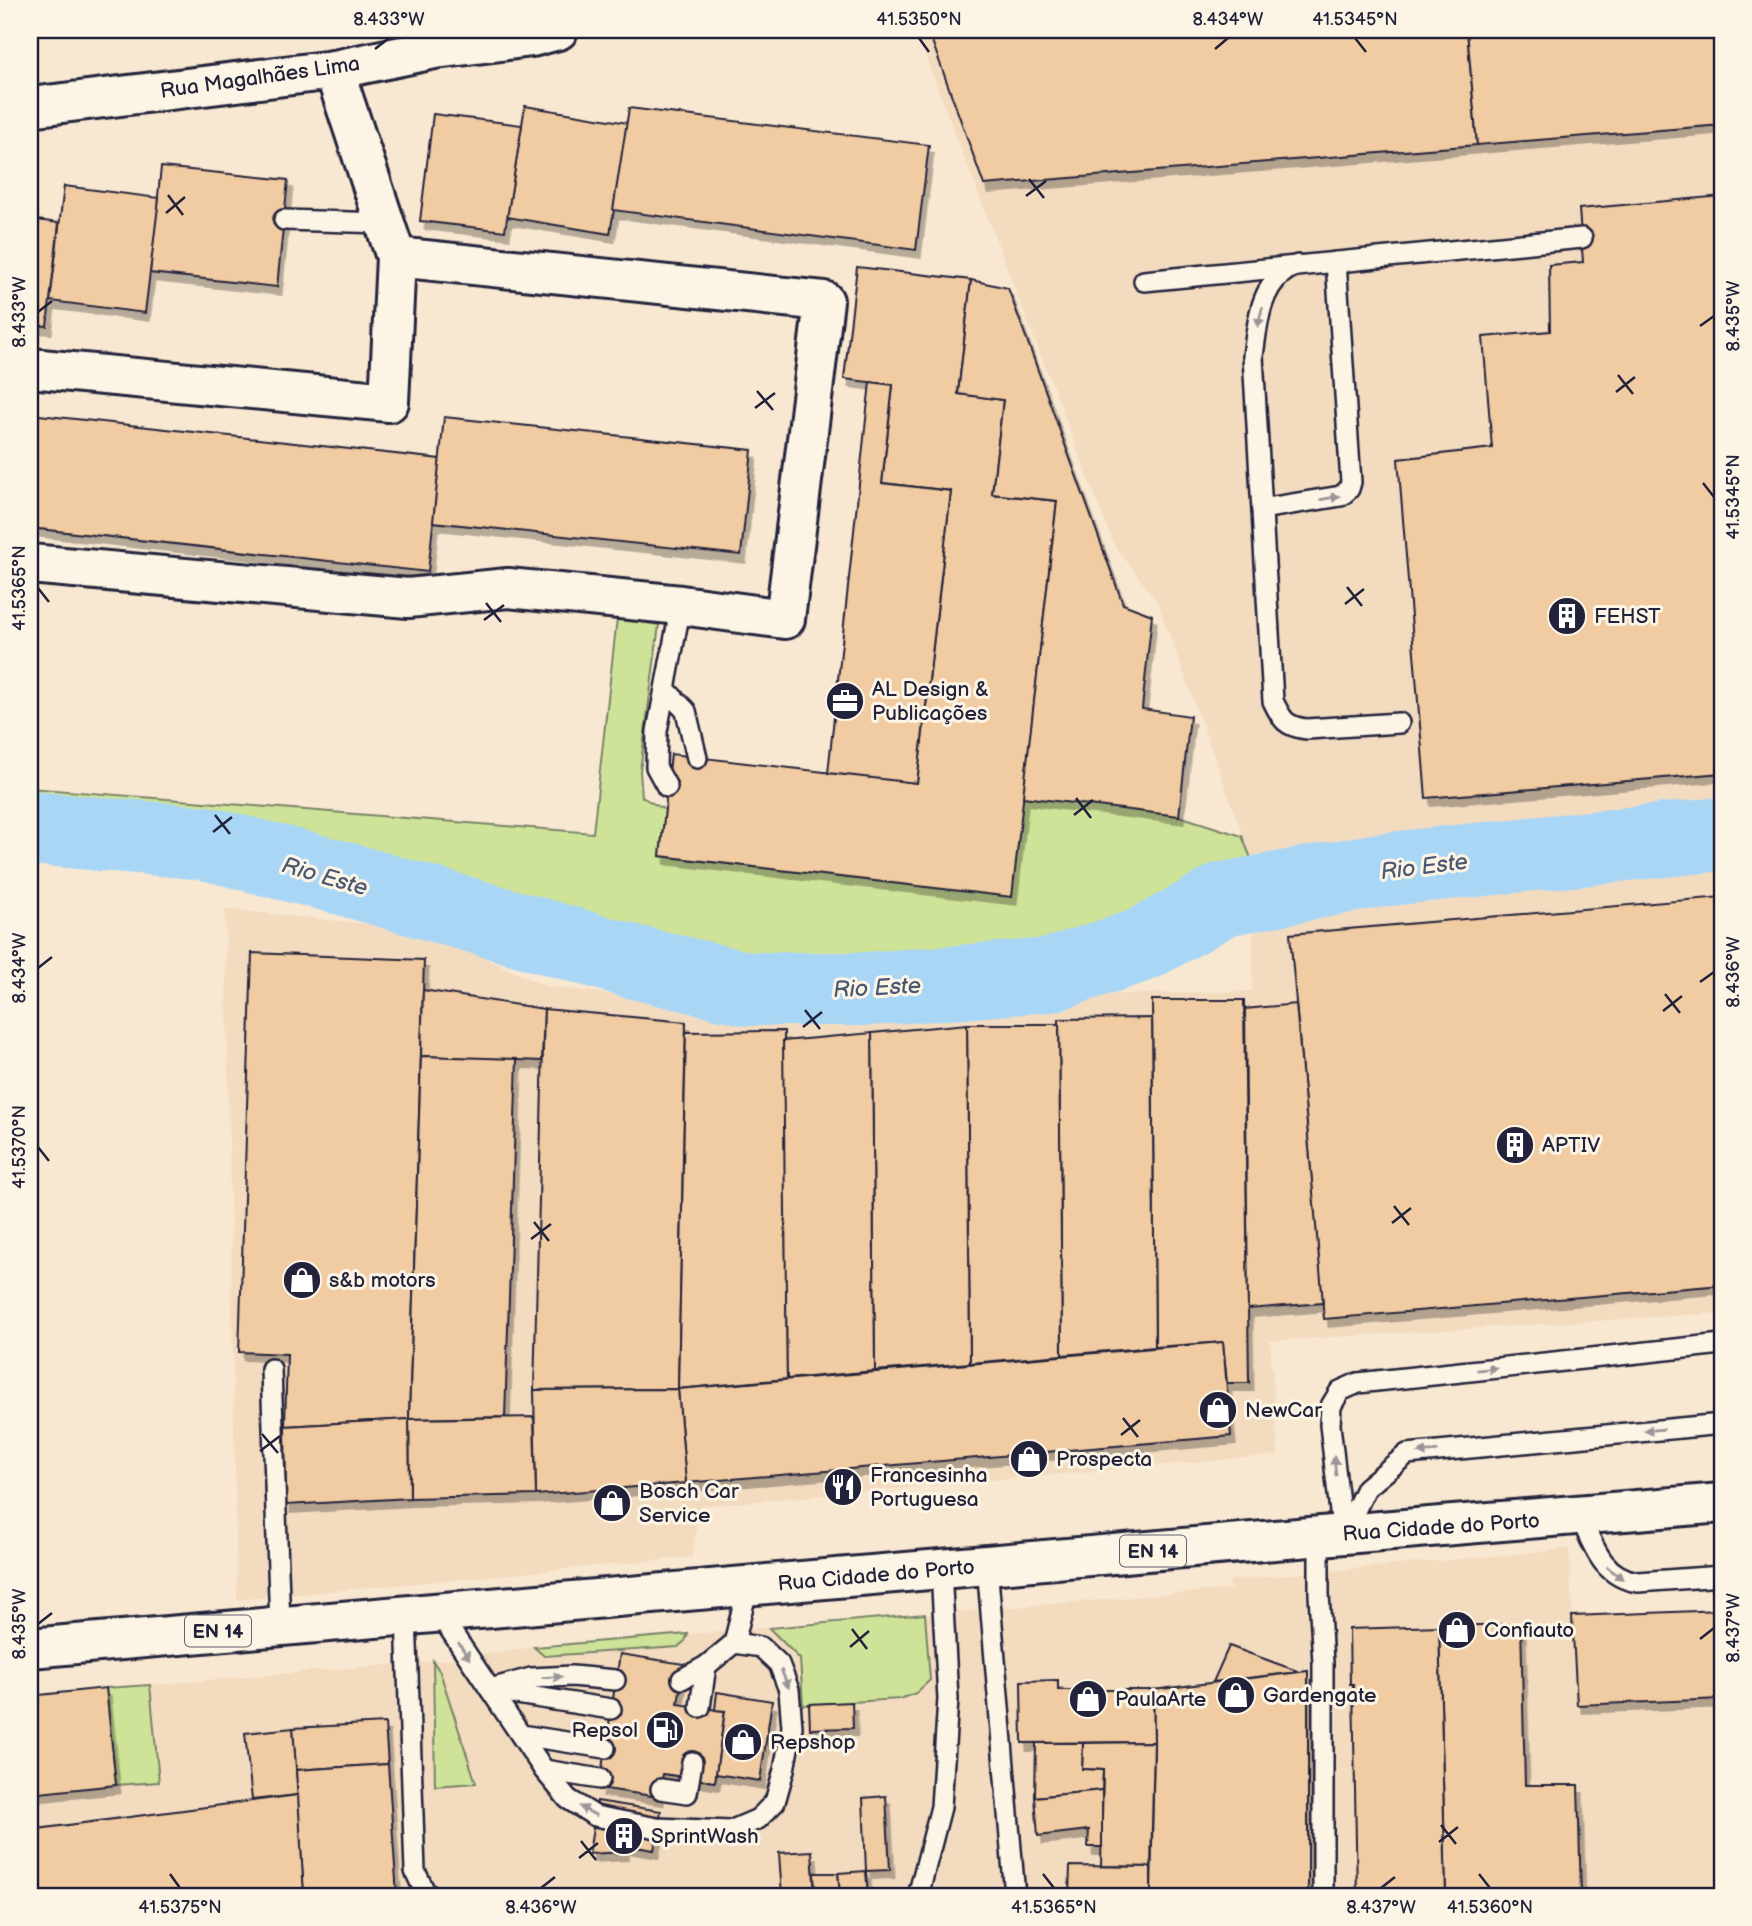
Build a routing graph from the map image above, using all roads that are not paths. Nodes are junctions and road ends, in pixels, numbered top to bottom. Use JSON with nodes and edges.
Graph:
{"nodes":[{"id":1,"x":539,"y":32,"type":"edge"},
{"id":2,"x":334,"y":70,"type":"junction"},
{"id":3,"x":30,"y":107,"type":"edge"},
{"id":4,"x":284,"y":220,"type":"dead end"},
{"id":5,"x":1582,"y":238,"type":"dead end"},
{"id":6,"x":390,"y":240,"type":"junction"},
{"id":7,"x":1336,"y":262,"type":"junction"},
{"id":8,"x":1298,"y":265,"type":"junction"},
{"id":9,"x":1144,"y":281,"type":"dead end"},
{"id":10,"x":30,"y":368,"type":"edge"},
{"id":11,"x":1262,"y":509,"type":"junction"},
{"id":12,"x":30,"y":564,"type":"edge"},
{"id":13,"x":681,"y":605,"type":"junction"},
{"id":14,"x":665,"y":689,"type":"junction"},
{"id":15,"x":1399,"y":723,"type":"dead end"},
{"id":16,"x":697,"y":758,"type":"dead end"},
{"id":17,"x":667,"y":787,"type":"dead end"},
{"id":18,"x":1722,"y":1344,"type":"edge"},
{"id":19,"x":271,"y":1369,"type":"dead end"},
{"id":20,"x":1722,"y":1424,"type":"edge"},
{"id":21,"x":1722,"y":1503,"type":"edge"},
{"id":22,"x":1580,"y":1516,"type":"junction"},
{"id":23,"x":1332,"y":1535,"type":"junction"},
{"id":24,"x":987,"y":1566,"type":"junction"},
{"id":25,"x":942,"y":1570,"type":"junction"},
{"id":26,"x":1722,"y":1576,"type":"edge"},
{"id":27,"x":748,"y":1586,"type":"junction"},
{"id":28,"x":423,"y":1614,"type":"junction"},
{"id":29,"x":280,"y":1626,"type":"junction"},
{"id":30,"x":734,"y":1643,"type":"junction"},
{"id":31,"x":30,"y":1647,"type":"edge"},
{"id":32,"x":706,"y":1666,"type":"junction"},
{"id":33,"x":682,"y":1679,"type":"dead end"},
{"id":34,"x":615,"y":1680,"type":"dead end"},
{"id":35,"x":490,"y":1689,"type":"junction"},
{"id":36,"x":700,"y":1707,"type":"dead end"},
{"id":37,"x":611,"y":1709,"type":"dead end"},
{"id":38,"x":521,"y":1735,"type":"junction"},
{"id":39,"x":605,"y":1748,"type":"dead end"},
{"id":40,"x":691,"y":1762,"type":"dead end"},
{"id":41,"x":544,"y":1770,"type":"junction"},
{"id":42,"x":600,"y":1779,"type":"dead end"},
{"id":43,"x":661,"y":1789,"type":"dead end"},
{"id":44,"x":431,"y":1896,"type":"edge"},
{"id":45,"x":918,"y":1896,"type":"edge"},
{"id":46,"x":1015,"y":1896,"type":"edge"},
{"id":47,"x":1323,"y":1896,"type":"edge"}],
"edges":[{"from":1,"to":2,"type":"street","name":"Rua Magalhães Lima"},
{"from":2,"to":3,"type":"street","name":"Rua Magalhães Lima"},
{"from":2,"to":6,"type":"street"},
{"from":4,"to":6,"type":"lane"},
{"from":5,"to":7,"type":"lane"},
{"from":6,"to":10,"type":"street"},
{"from":6,"to":13,"type":"street"},
{"from":7,"to":8,"type":"lane"},
{"from":11,"to":7,"type":"lane","one_way":true},
{"from":8,"to":9,"type":"lane"},
{"from":8,"to":11,"type":"lane","one_way":true},
{"from":11,"to":15,"type":"lane"},
{"from":12,"to":13,"type":"street"},
{"from":13,"to":14,"type":"lane"},
{"from":14,"to":16,"type":"lane"},
{"from":14,"to":17,"type":"lane"},
{"from":23,"to":18,"type":"lane","one_way":true},
{"from":19,"to":29,"type":"lane"},
{"from":20,"to":23,"type":"lane","one_way":true},
{"from":21,"to":22,"type":"street","name":"Rua Cidade do Porto","number":"EN 14"},
{"from":22,"to":23,"type":"street","name":"Rua Cidade do Porto","number":"EN 14"},
{"from":22,"to":26,"type":"lane","one_way":true},
{"from":23,"to":24,"type":"street","name":"Rua Cidade do Porto","number":"EN 14"},
{"from":23,"to":47,"type":"lane"},
{"from":24,"to":25,"type":"street","name":"Rua Cidade do Porto","number":"EN 14"},
{"from":24,"to":46,"type":"lane"},
{"from":25,"to":27,"type":"street","name":"Rua Cidade do Porto","number":"EN 14"},
{"from":25,"to":45,"type":"lane"},
{"from":27,"to":28,"type":"street","name":"Rua Cidade do Porto","number":"EN 14"},
{"from":27,"to":30,"type":"lane"},
{"from":28,"to":29,"type":"street","name":"Rua Cidade do Porto","number":"EN 14"},
{"from":28,"to":35,"type":"lane","one_way":true},
{"from":28,"to":44,"type":"lane"},
{"from":29,"to":31,"type":"street","name":"Rua Cidade do Porto","number":"EN 14"},
{"from":30,"to":32,"type":"lane"},
{"from":30,"to":41,"type":"lane","one_way":true},
{"from":32,"to":33,"type":"lane"},
{"from":32,"to":36,"type":"lane"},
{"from":35,"to":34,"type":"lane","one_way":true},
{"from":35,"to":37,"type":"lane"},
{"from":35,"to":38,"type":"lane"},
{"from":38,"to":39,"type":"lane"},
{"from":38,"to":41,"type":"lane"},
{"from":40,"to":43,"type":"lane"},
{"from":41,"to":42,"type":"lane"}]}
